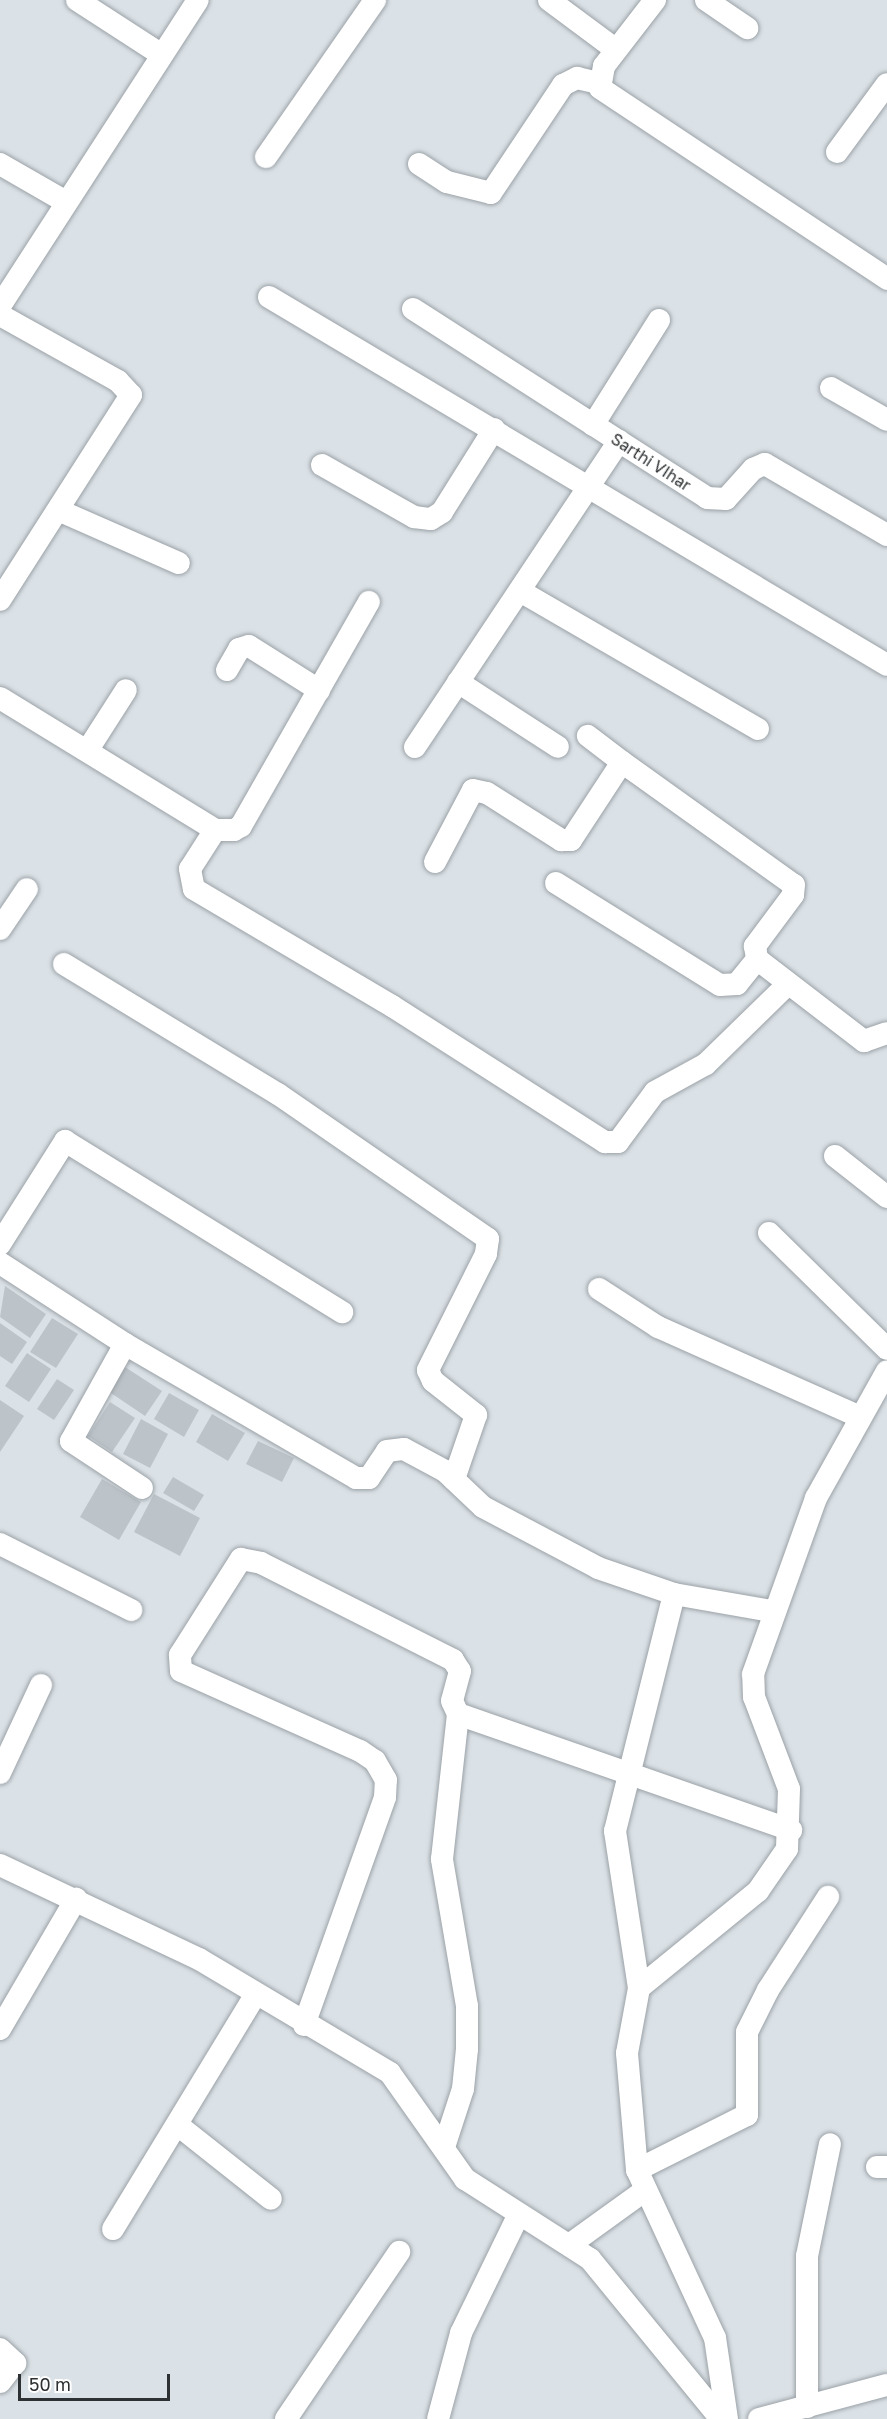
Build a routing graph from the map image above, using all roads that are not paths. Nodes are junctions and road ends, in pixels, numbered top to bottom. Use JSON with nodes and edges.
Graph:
{"nodes":[{"id":1,"x":77,"y":0,"type":"edge"},
{"id":2,"x":198,"y":0,"type":"edge"},
{"id":3,"x":375,"y":0,"type":"edge"},
{"id":4,"x":549,"y":0,"type":"edge"},
{"id":5,"x":655,"y":0,"type":"edge"},
{"id":6,"x":706,"y":0,"type":"edge"},
{"id":7,"x":747,"y":28,"type":"dead end"},
{"id":8,"x":615,"y":49,"type":"junction"},
{"id":9,"x":159,"y":53,"type":"junction"},
{"id":10,"x":598,"y":83,"type":"junction"},
{"id":11,"x":887,"y":84,"type":"edge"},
{"id":12,"x":837,"y":152,"type":"dead end"},
{"id":13,"x":266,"y":157,"type":"dead end"},
{"id":14,"x":0,"y":164,"type":"edge"},
{"id":15,"x":419,"y":164,"type":"dead end"},
{"id":16,"x":66,"y":202,"type":"junction"},
{"id":17,"x":887,"y":279,"type":"edge"},
{"id":18,"x":269,"y":297,"type":"dead end"},
{"id":19,"x":0,"y":306,"type":"edge"},
{"id":20,"x":413,"y":309,"type":"dead end"},
{"id":21,"x":0,"y":315,"type":"edge"},
{"id":22,"x":659,"y":320,"type":"dead end"},
{"id":23,"x":831,"y":388,"type":"dead end"},
{"id":24,"x":887,"y":420,"type":"edge"},
{"id":25,"x":593,"y":425,"type":"junction"},
{"id":26,"x":494,"y":429,"type":"junction"},
{"id":27,"x":619,"y":441,"type":"junction"},
{"id":28,"x":322,"y":465,"type":"dead end"},
{"id":29,"x":590,"y":484,"type":"junction"},
{"id":30,"x":58,"y":510,"type":"junction"},
{"id":31,"x":887,"y":536,"type":"edge"},
{"id":32,"x":179,"y":563,"type":"dead end"},
{"id":33,"x":520,"y":591,"type":"junction"},
{"id":34,"x":0,"y":600,"type":"edge"},
{"id":35,"x":369,"y":602,"type":"dead end"},
{"id":36,"x":887,"y":665,"type":"edge"},
{"id":37,"x":227,"y":670,"type":"dead end"},
{"id":38,"x":458,"y":682,"type":"junction"},
{"id":39,"x":126,"y":690,"type":"dead end"},
{"id":40,"x":319,"y":690,"type":"junction"},
{"id":41,"x":0,"y":698,"type":"edge"},
{"id":42,"x":758,"y":729,"type":"dead end"},
{"id":43,"x":588,"y":736,"type":"dead end"},
{"id":44,"x":415,"y":747,"type":"dead end"},
{"id":45,"x":558,"y":747,"type":"dead end"},
{"id":46,"x":87,"y":751,"type":"junction"},
{"id":47,"x":622,"y":762,"type":"junction"},
{"id":48,"x":214,"y":830,"type":"junction"},
{"id":49,"x":435,"y":862,"type":"dead end"},
{"id":50,"x":556,"y":883,"type":"dead end"},
{"id":51,"x":27,"y":889,"type":"dead end"},
{"id":52,"x":0,"y":929,"type":"edge"},
{"id":53,"x":757,"y":959,"type":"junction"},
{"id":54,"x":64,"y":964,"type":"dead end"},
{"id":55,"x":788,"y":984,"type":"junction"},
{"id":56,"x":887,"y":1033,"type":"edge"},
{"id":57,"x":834,"y":1156,"type":"dead end"},
{"id":58,"x":887,"y":1197,"type":"edge"},
{"id":59,"x":769,"y":1233,"type":"dead end"},
{"id":60,"x":0,"y":1244,"type":"edge"},
{"id":61,"x":0,"y":1263,"type":"edge"},
{"id":62,"x":598,"y":1289,"type":"dead end"},
{"id":63,"x":342,"y":1312,"type":"dead end"},
{"id":64,"x":125,"y":1344,"type":"junction"},
{"id":65,"x":887,"y":1348,"type":"edge"},
{"id":66,"x":887,"y":1371,"type":"edge"},
{"id":67,"x":860,"y":1417,"type":"junction"},
{"id":68,"x":454,"y":1479,"type":"junction"},
{"id":69,"x":142,"y":1488,"type":"dead end"},
{"id":70,"x":0,"y":1544,"type":"edge"},
{"id":71,"x":674,"y":1594,"type":"junction"},
{"id":72,"x":131,"y":1610,"type":"dead end"},
{"id":73,"x":771,"y":1611,"type":"junction"},
{"id":74,"x":41,"y":1685,"type":"dead end"},
{"id":75,"x":458,"y":1714,"type":"junction"},
{"id":76,"x":0,"y":1773,"type":"edge"},
{"id":77,"x":629,"y":1776,"type":"junction"},
{"id":78,"x":791,"y":1830,"type":"junction"},
{"id":79,"x":0,"y":1865,"type":"edge"},
{"id":80,"x":828,"y":1897,"type":"dead end"},
{"id":81,"x":76,"y":1899,"type":"junction"},
{"id":82,"x":639,"y":1988,"type":"junction"},
{"id":83,"x":255,"y":1995,"type":"junction"},
{"id":84,"x":304,"y":2025,"type":"junction"},
{"id":85,"x":0,"y":2029,"type":"edge"},
{"id":86,"x":179,"y":2126,"type":"junction"},
{"id":87,"x":830,"y":2144,"type":"dead end"},
{"id":88,"x":444,"y":2147,"type":"junction"},
{"id":89,"x":637,"y":2170,"type":"junction"},
{"id":90,"x":644,"y":2191,"type":"junction"},
{"id":91,"x":271,"y":2199,"type":"dead end"},
{"id":92,"x":518,"y":2216,"type":"junction"},
{"id":93,"x":113,"y":2229,"type":"dead end"},
{"id":94,"x":572,"y":2243,"type":"junction"},
{"id":95,"x":399,"y":2252,"type":"dead end"},
{"id":96,"x":0,"y":2349,"type":"edge"},
{"id":97,"x":0,"y":2382,"type":"edge"},
{"id":98,"x":887,"y":2385,"type":"edge"},
{"id":99,"x":807,"y":2407,"type":"junction"},
{"id":100,"x":286,"y":2419,"type":"edge"},
{"id":101,"x":438,"y":2419,"type":"edge"},
{"id":102,"x":721,"y":2419,"type":"edge"},
{"id":103,"x":727,"y":2419,"type":"edge"},
{"id":104,"x":759,"y":2419,"type":"edge"}],
"edges":[{"from":1,"to":9,"type":"street"},
{"from":2,"to":9,"type":"street"},
{"from":3,"to":13,"type":"street"},
{"from":4,"to":8,"type":"street"},
{"from":5,"to":8,"type":"street"},
{"from":6,"to":7,"type":"street"},
{"from":8,"to":10,"type":"street"},
{"from":9,"to":16,"type":"street"},
{"from":10,"to":15,"type":"street"},
{"from":10,"to":17,"type":"street"},
{"from":11,"to":12,"type":"street"},
{"from":14,"to":16,"type":"street"},
{"from":16,"to":19,"type":"street"},
{"from":18,"to":26,"type":"street"},
{"from":20,"to":25,"type":"street","name":"Sarthi VIhar"},
{"from":21,"to":30,"type":"street"},
{"from":22,"to":25,"type":"street"},
{"from":23,"to":24,"type":"street"},
{"from":25,"to":27,"type":"street","name":"Sarthi VIhar"},
{"from":26,"to":28,"type":"street"},
{"from":26,"to":29,"type":"street"},
{"from":27,"to":29,"type":"street"},
{"from":27,"to":31,"type":"street","name":"Sarthi VIhar"},
{"from":29,"to":33,"type":"street"},
{"from":29,"to":36,"type":"street"},
{"from":30,"to":32,"type":"street"},
{"from":30,"to":34,"type":"street"},
{"from":33,"to":38,"type":"street"},
{"from":33,"to":42,"type":"street"},
{"from":35,"to":40,"type":"street"},
{"from":37,"to":40,"type":"street"},
{"from":38,"to":44,"type":"street"},
{"from":38,"to":45,"type":"street"},
{"from":39,"to":46,"type":"street"},
{"from":40,"to":48,"type":"street"},
{"from":41,"to":46,"type":"street"},
{"from":43,"to":47,"type":"street"},
{"from":46,"to":48,"type":"street"},
{"from":47,"to":49,"type":"street"},
{"from":47,"to":53,"type":"street"},
{"from":48,"to":55,"type":"street"},
{"from":50,"to":53,"type":"street"},
{"from":51,"to":52,"type":"street"},
{"from":53,"to":55,"type":"street"},
{"from":54,"to":68,"type":"street"},
{"from":55,"to":56,"type":"street"},
{"from":57,"to":58,"type":"street"},
{"from":59,"to":65,"type":"street"},
{"from":60,"to":63,"type":"street"},
{"from":61,"to":64,"type":"street"},
{"from":62,"to":67,"type":"street"},
{"from":64,"to":68,"type":"street"},
{"from":64,"to":69,"type":"street"},
{"from":66,"to":67,"type":"street"},
{"from":67,"to":73,"type":"street"},
{"from":68,"to":71,"type":"street"},
{"from":70,"to":72,"type":"street"},
{"from":71,"to":73,"type":"street"},
{"from":71,"to":77,"type":"street"},
{"from":73,"to":78,"type":"street"},
{"from":74,"to":76,"type":"street"},
{"from":75,"to":77,"type":"street"},
{"from":75,"to":84,"type":"street"},
{"from":75,"to":88,"type":"street"},
{"from":77,"to":78,"type":"street"},
{"from":77,"to":82,"type":"street"},
{"from":78,"to":82,"type":"street"},
{"from":79,"to":81,"type":"street"},
{"from":80,"to":89,"type":"street"},
{"from":81,"to":83,"type":"street"},
{"from":81,"to":85,"type":"street"},
{"from":82,"to":89,"type":"street"},
{"from":83,"to":84,"type":"street"},
{"from":83,"to":86,"type":"street"},
{"from":84,"to":88,"type":"street"},
{"from":86,"to":91,"type":"street"},
{"from":86,"to":93,"type":"street"},
{"from":87,"to":99,"type":"street"},
{"from":88,"to":92,"type":"street"},
{"from":89,"to":90,"type":"street"},
{"from":90,"to":94,"type":"street"},
{"from":90,"to":103,"type":"street"},
{"from":92,"to":94,"type":"street"},
{"from":92,"to":101,"type":"street"},
{"from":94,"to":102,"type":"street"},
{"from":95,"to":100,"type":"street"},
{"from":96,"to":97,"type":"street"},
{"from":98,"to":99,"type":"street"},
{"from":99,"to":104,"type":"street"}]}
